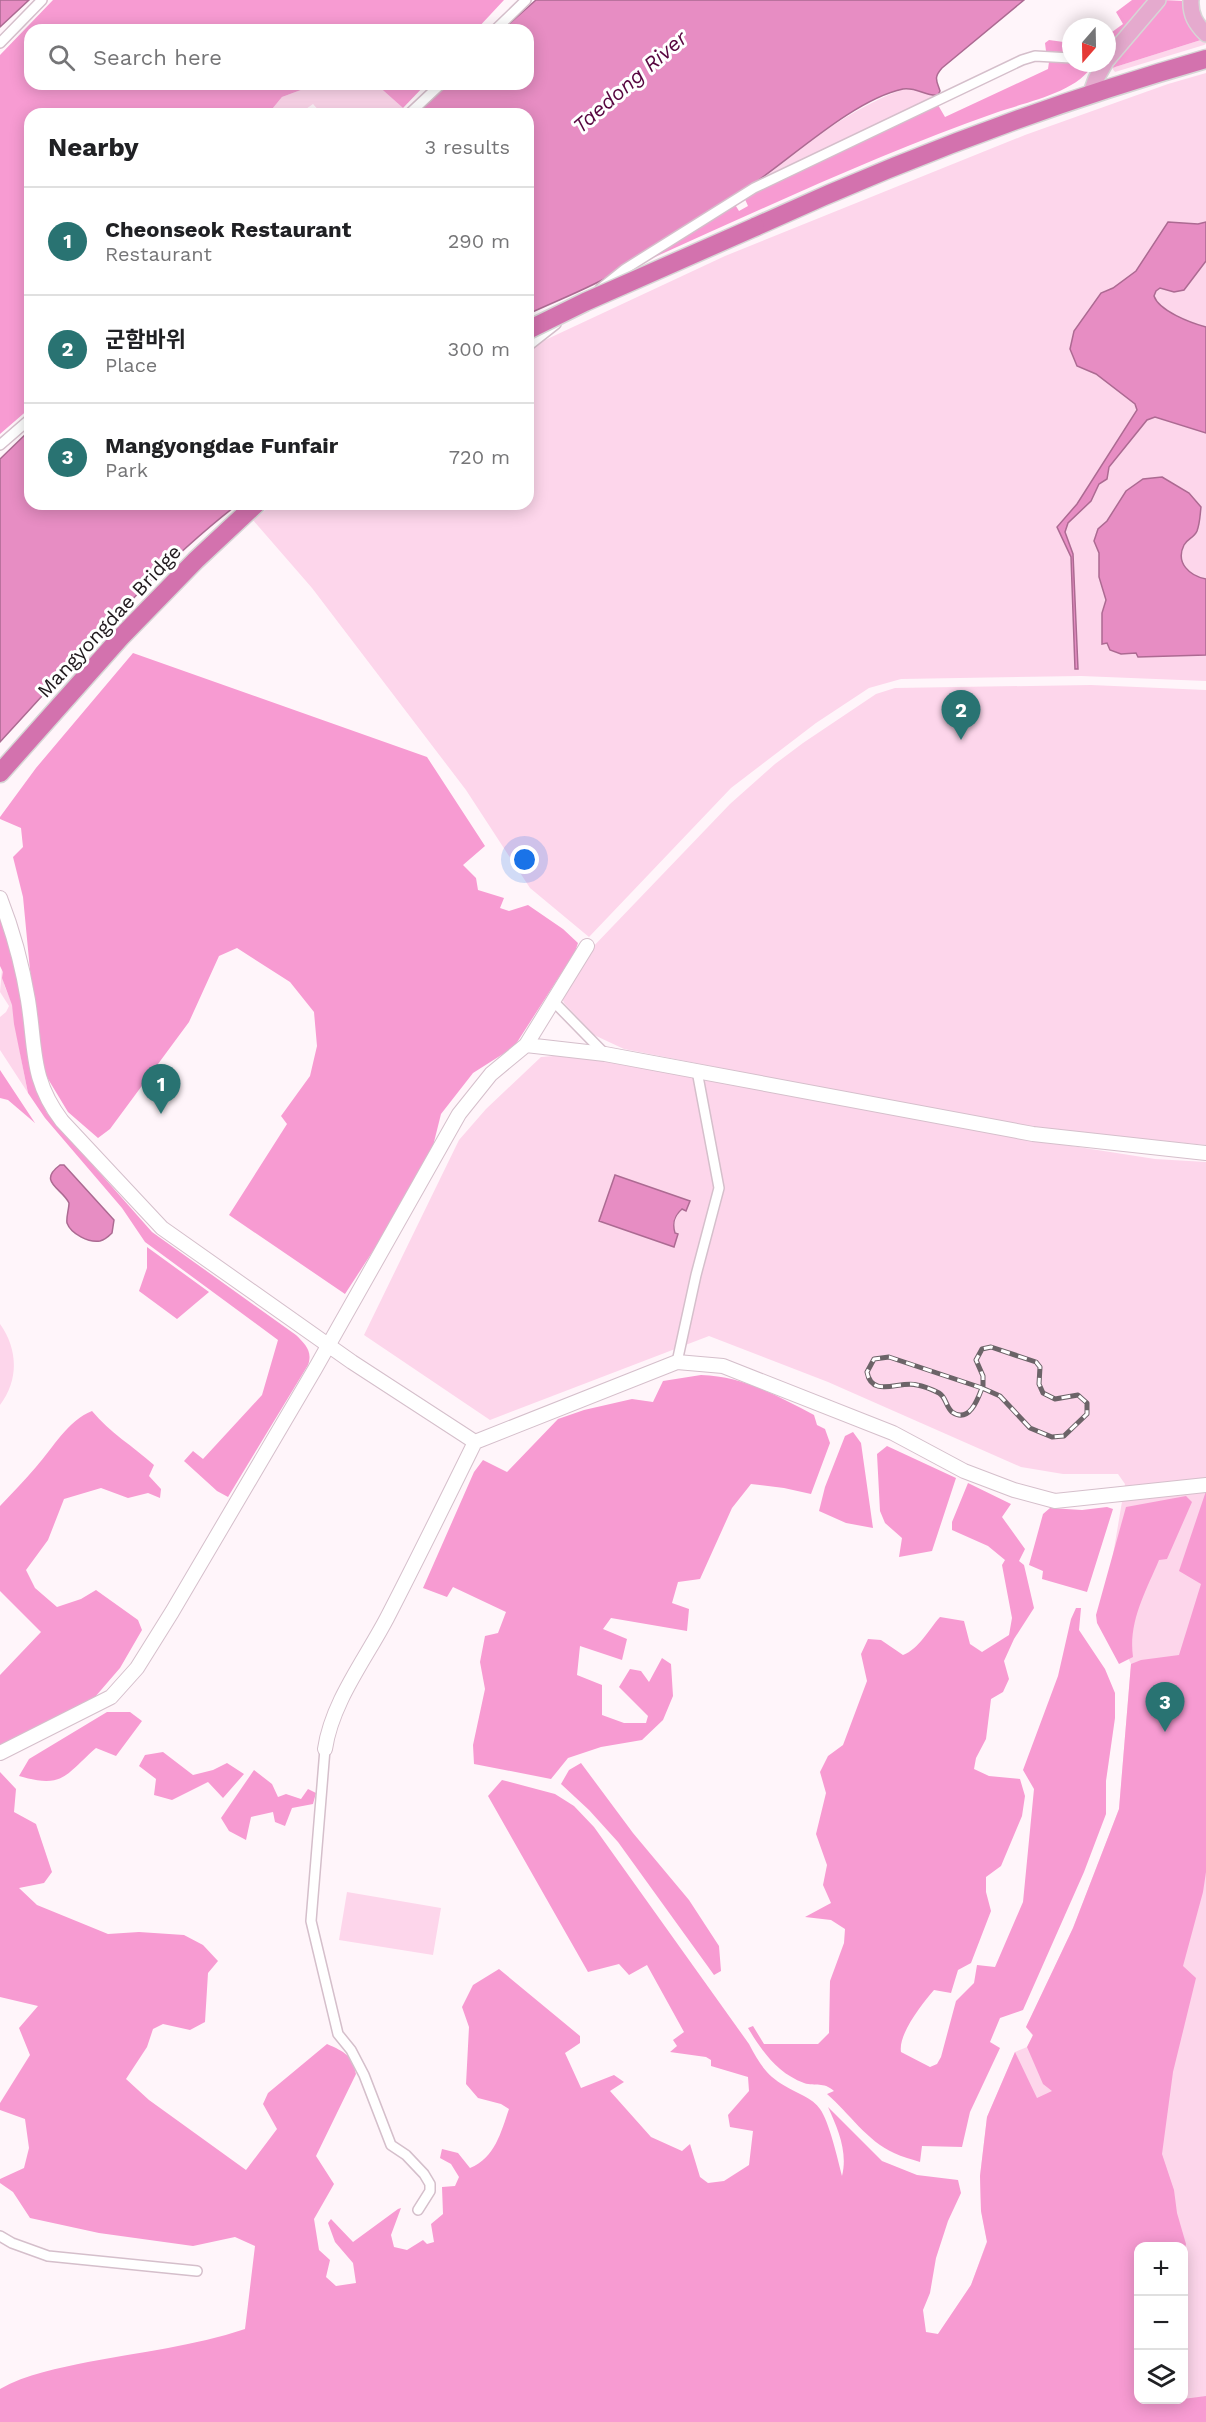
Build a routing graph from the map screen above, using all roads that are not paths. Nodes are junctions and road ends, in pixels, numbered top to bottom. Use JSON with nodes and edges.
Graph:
{"nodes":[{"id":1,"x":42,"y":0,"type":"edge"},
{"id":2,"x":526,"y":0,"type":"edge"},
{"id":3,"x":1158,"y":0,"type":"edge"},
{"id":4,"x":1191,"y":0,"type":"edge"},
{"id":5,"x":501,"y":24,"type":"edge"},
{"id":6,"x":1206,"y":34,"type":"edge"},
{"id":7,"x":0,"y":44,"type":"edge"},
{"id":8,"x":1116,"y":49,"type":"edge"},
{"id":9,"x":1062,"y":58,"type":"edge"},
{"id":10,"x":1206,"y":59,"type":"edge"},
{"id":11,"x":1100,"y":72,"type":"edge"},
{"id":12,"x":435,"y":90,"type":"edge"},
{"id":13,"x":1090,"y":95,"type":"junction"},
{"id":14,"x":415,"y":108,"type":"edge"},
{"id":15,"x":534,"y":327,"type":"edge"},
{"id":16,"x":534,"y":341,"type":"edge"},
{"id":17,"x":24,"y":423,"type":"edge"},
{"id":18,"x":0,"y":445,"type":"edge"},
{"id":19,"x":250,"y":510,"type":"edge"},
{"id":20,"x":0,"y":773,"type":"edge"},
{"id":21,"x":0,"y":898,"type":"edge"},
{"id":22,"x":587,"y":946,"type":"dead end"},
{"id":23,"x":554,"y":1002,"type":"junction"},
{"id":24,"x":526,"y":1045,"type":"junction"},
{"id":25,"x":605,"y":1054,"type":"junction"},
{"id":26,"x":697,"y":1071,"type":"junction"},
{"id":27,"x":1206,"y":1153,"type":"edge"},
{"id":28,"x":329,"y":1344,"type":"junction"},
{"id":29,"x":676,"y":1362,"type":"junction"},
{"id":30,"x":475,"y":1442,"type":"junction"},
{"id":31,"x":1206,"y":1485,"type":"edge"},
{"id":32,"x":325,"y":1749,"type":"joint"},
{"id":33,"x":0,"y":1753,"type":"edge"},
{"id":34,"x":418,"y":2210,"type":"dead end"},
{"id":35,"x":0,"y":2236,"type":"edge"},
{"id":36,"x":197,"y":2271,"type":"dead end"}],
"edges":[{"from":1,"to":7,"type":"street"},
{"from":2,"to":5,"type":"street"},
{"from":3,"to":8,"type":"main road"},
{"from":4,"to":6,"type":"main road"},
{"from":9,"to":16,"type":"street"},
{"from":10,"to":13,"type":"highway"},
{"from":11,"to":13,"type":"main road"},
{"from":12,"to":14,"type":"street"},
{"from":13,"to":15,"type":"highway","bridge":true},
{"from":17,"to":18,"type":"street"},
{"from":19,"to":20,"type":"highway","name":"Mangyongdae Bridge"},
{"from":21,"to":28,"type":"street"},
{"from":22,"to":23,"type":"street"},
{"from":23,"to":24,"type":"street"},
{"from":23,"to":25,"type":"street"},
{"from":24,"to":25,"type":"street"},
{"from":24,"to":28,"type":"street"},
{"from":25,"to":26,"type":"street"},
{"from":26,"to":27,"type":"street"},
{"from":26,"to":29,"type":"street"},
{"from":28,"to":30,"type":"street"},
{"from":28,"to":33,"type":"street"},
{"from":29,"to":30,"type":"street"},
{"from":29,"to":31,"type":"street"},
{"from":30,"to":32,"type":"street"},
{"from":32,"to":34,"type":"street"},
{"from":35,"to":36,"type":"street"}]}
